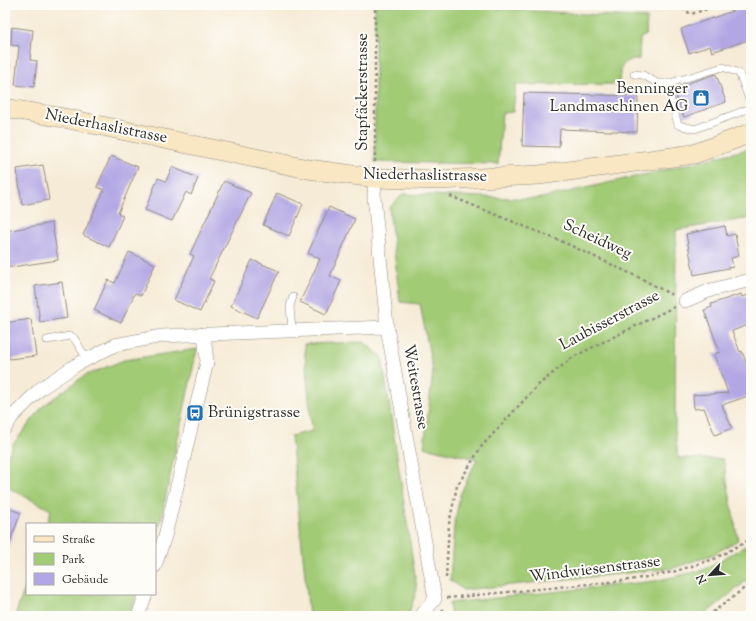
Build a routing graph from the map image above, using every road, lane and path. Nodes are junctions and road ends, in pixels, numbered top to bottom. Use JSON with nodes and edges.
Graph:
{"nodes":[{"id":1,"x":375,"y":5,"type":"edge"},
{"id":2,"x":678,"y":5,"type":"edge"},
{"id":3,"x":720,"y":5,"type":"edge"},
{"id":4,"x":5,"y":9,"type":"edge"},
{"id":5,"x":5,"y":20,"type":"edge"},
{"id":6,"x":634,"y":74,"type":"dead end"},
{"id":7,"x":666,"y":83,"type":"junction"},
{"id":8,"x":751,"y":104,"type":"edge"},
{"id":9,"x":5,"y":108,"type":"edge"},
{"id":10,"x":751,"y":108,"type":"edge"},
{"id":11,"x":751,"y":133,"type":"edge"},
{"id":12,"x":375,"y":178,"type":"junction"},
{"id":13,"x":438,"y":180,"type":"junction"},
{"id":14,"x":751,"y":280,"type":"edge"},
{"id":15,"x":294,"y":297,"type":"dead end"},
{"id":16,"x":685,"y":301,"type":"junction"},
{"id":17,"x":387,"y":327,"type":"junction"},
{"id":18,"x":292,"y":330,"type":"junction"},
{"id":19,"x":204,"y":334,"type":"junction"},
{"id":20,"x":47,"y":340,"type":"dead end"},
{"id":21,"x":87,"y":359,"type":"junction"},
{"id":22,"x":9,"y":412,"type":"edge"},
{"id":23,"x":5,"y":428,"type":"edge"},
{"id":24,"x":751,"y":539,"type":"edge"},
{"id":25,"x":156,"y":563,"type":"edge"},
{"id":26,"x":751,"y":583,"type":"edge"},
{"id":27,"x":146,"y":595,"type":"edge"},
{"id":28,"x":435,"y":599,"type":"junction"},
{"id":29,"x":138,"y":616,"type":"edge"},
{"id":30,"x":421,"y":616,"type":"edge"},
{"id":31,"x":708,"y":616,"type":"edge"}],
"edges":[{"from":1,"to":12,"type":"path","name":"Stapfäckerstrasse"},
{"from":2,"to":3,"type":"path"},
{"from":4,"to":5,"type":"lane"},
{"from":6,"to":7,"type":"lane"},
{"from":7,"to":8,"type":"lane"},
{"from":7,"to":10,"type":"lane"},
{"from":9,"to":12,"type":"street","name":"Niederhaslistrasse"},
{"from":11,"to":13,"type":"street","name":"Niederhaslistrasse"},
{"from":12,"to":13,"type":"street","name":"Niederhaslistrasse"},
{"from":12,"to":17,"type":"street","name":"Weitestrasse"},
{"from":13,"to":16,"type":"path","name":"Scheidweg"},
{"from":14,"to":16,"type":"street"},
{"from":15,"to":18,"type":"lane"},
{"from":16,"to":28,"type":"path","name":"Laubisserstrasse"},
{"from":17,"to":18,"type":"street"},
{"from":17,"to":28,"type":"street","name":"Weitestrasse"},
{"from":18,"to":19,"type":"street"},
{"from":19,"to":21,"type":"street"},
{"from":19,"to":25,"type":"street"},
{"from":20,"to":21,"type":"lane"},
{"from":21,"to":22,"type":"street"},
{"from":22,"to":23,"type":"street"},
{"from":24,"to":28,"type":"path","name":"Windwiesenstrasse"},
{"from":26,"to":31,"type":"path"},
{"from":27,"to":29,"type":"street"},
{"from":28,"to":30,"type":"street"}]}
